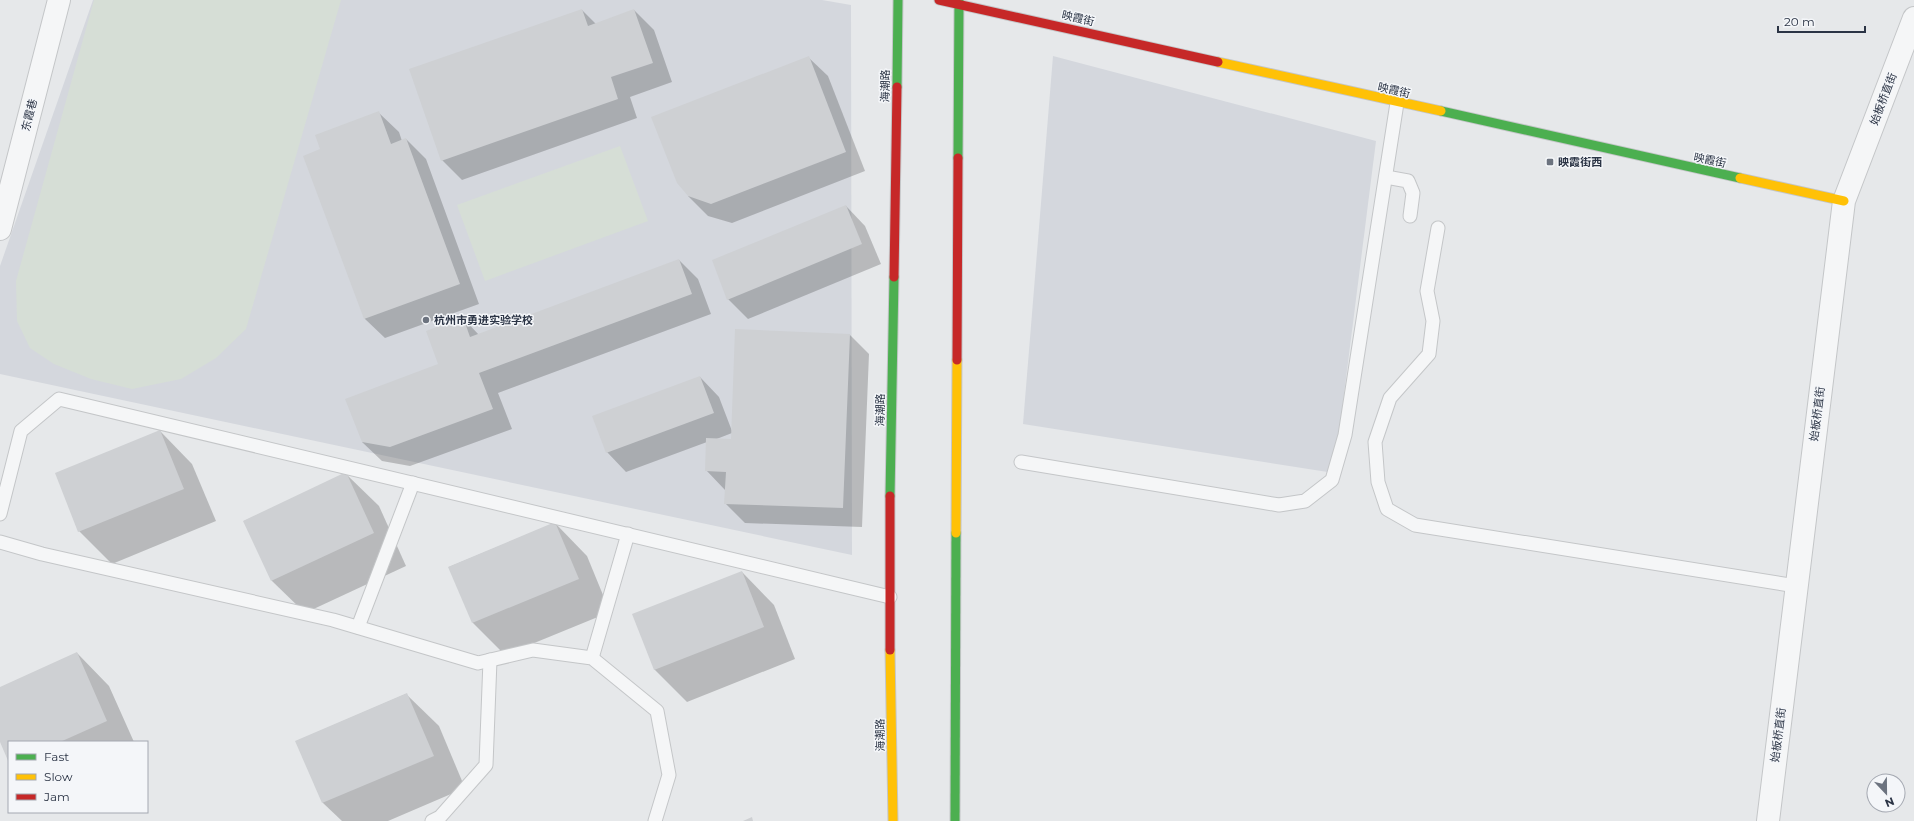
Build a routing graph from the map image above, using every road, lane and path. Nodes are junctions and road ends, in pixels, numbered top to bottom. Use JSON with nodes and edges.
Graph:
{"nodes":[{"id":1,"x":59,"y":0,"type":"edge"},
{"id":2,"x":898,"y":0,"type":"edge"},
{"id":3,"x":938,"y":0,"type":"edge"},
{"id":4,"x":959,"y":2,"type":"edge"},
{"id":5,"x":1914,"y":18,"type":"edge"},
{"id":6,"x":1397,"y":103,"type":"junction"},
{"id":7,"x":1386,"y":177,"type":"junction"},
{"id":8,"x":1844,"y":201,"type":"junction"},
{"id":9,"x":1410,"y":216,"type":"dead end"},
{"id":10,"x":1438,"y":228,"type":"dead end"},
{"id":11,"x":0,"y":229,"type":"edge"},
{"id":12,"x":1021,"y":462,"type":"dead end"},
{"id":13,"x":413,"y":483,"type":"junction"},
{"id":14,"x":0,"y":514,"type":"edge"},
{"id":15,"x":628,"y":534,"type":"junction"},
{"id":16,"x":0,"y":542,"type":"edge"},
{"id":17,"x":1796,"y":586,"type":"junction"},
{"id":18,"x":890,"y":597,"type":"junction"},
{"id":19,"x":358,"y":627,"type":"junction"},
{"id":20,"x":592,"y":658,"type":"junction"},
{"id":21,"x":490,"y":660,"type":"junction"},
{"id":22,"x":432,"y":821,"type":"edge"},
{"id":23,"x":655,"y":821,"type":"edge"},
{"id":24,"x":893,"y":821,"type":"edge"},
{"id":25,"x":955,"y":821,"type":"edge"},
{"id":26,"x":1768,"y":821,"type":"edge"}],
"edges":[{"from":1,"to":11,"type":"street","name":"东霞巷"},
{"from":2,"to":18,"type":"main road","name":"海潮路"},
{"from":3,"to":4,"type":"main road","name":"映霞街"},
{"from":4,"to":6,"type":"main road","name":"映霞街"},
{"from":4,"to":25,"type":"main road"},
{"from":5,"to":8,"type":"street","name":"始板桥直街"},
{"from":6,"to":7,"type":"lane"},
{"from":6,"to":8,"type":"main road","name":"映霞街"},
{"from":7,"to":9,"type":"lane"},
{"from":7,"to":12,"type":"lane"},
{"from":8,"to":17,"type":"street","name":"始板桥直街"},
{"from":10,"to":17,"type":"lane"},
{"from":13,"to":14,"type":"lane"},
{"from":13,"to":15,"type":"lane"},
{"from":13,"to":19,"type":"lane"},
{"from":15,"to":18,"type":"lane"},
{"from":15,"to":20,"type":"lane"},
{"from":16,"to":19,"type":"lane"},
{"from":17,"to":26,"type":"street","name":"始板桥直街"},
{"from":18,"to":24,"type":"main road","name":"海潮路"},
{"from":19,"to":21,"type":"lane"},
{"from":20,"to":21,"type":"lane"},
{"from":20,"to":23,"type":"lane"},
{"from":21,"to":22,"type":"lane"}]}
